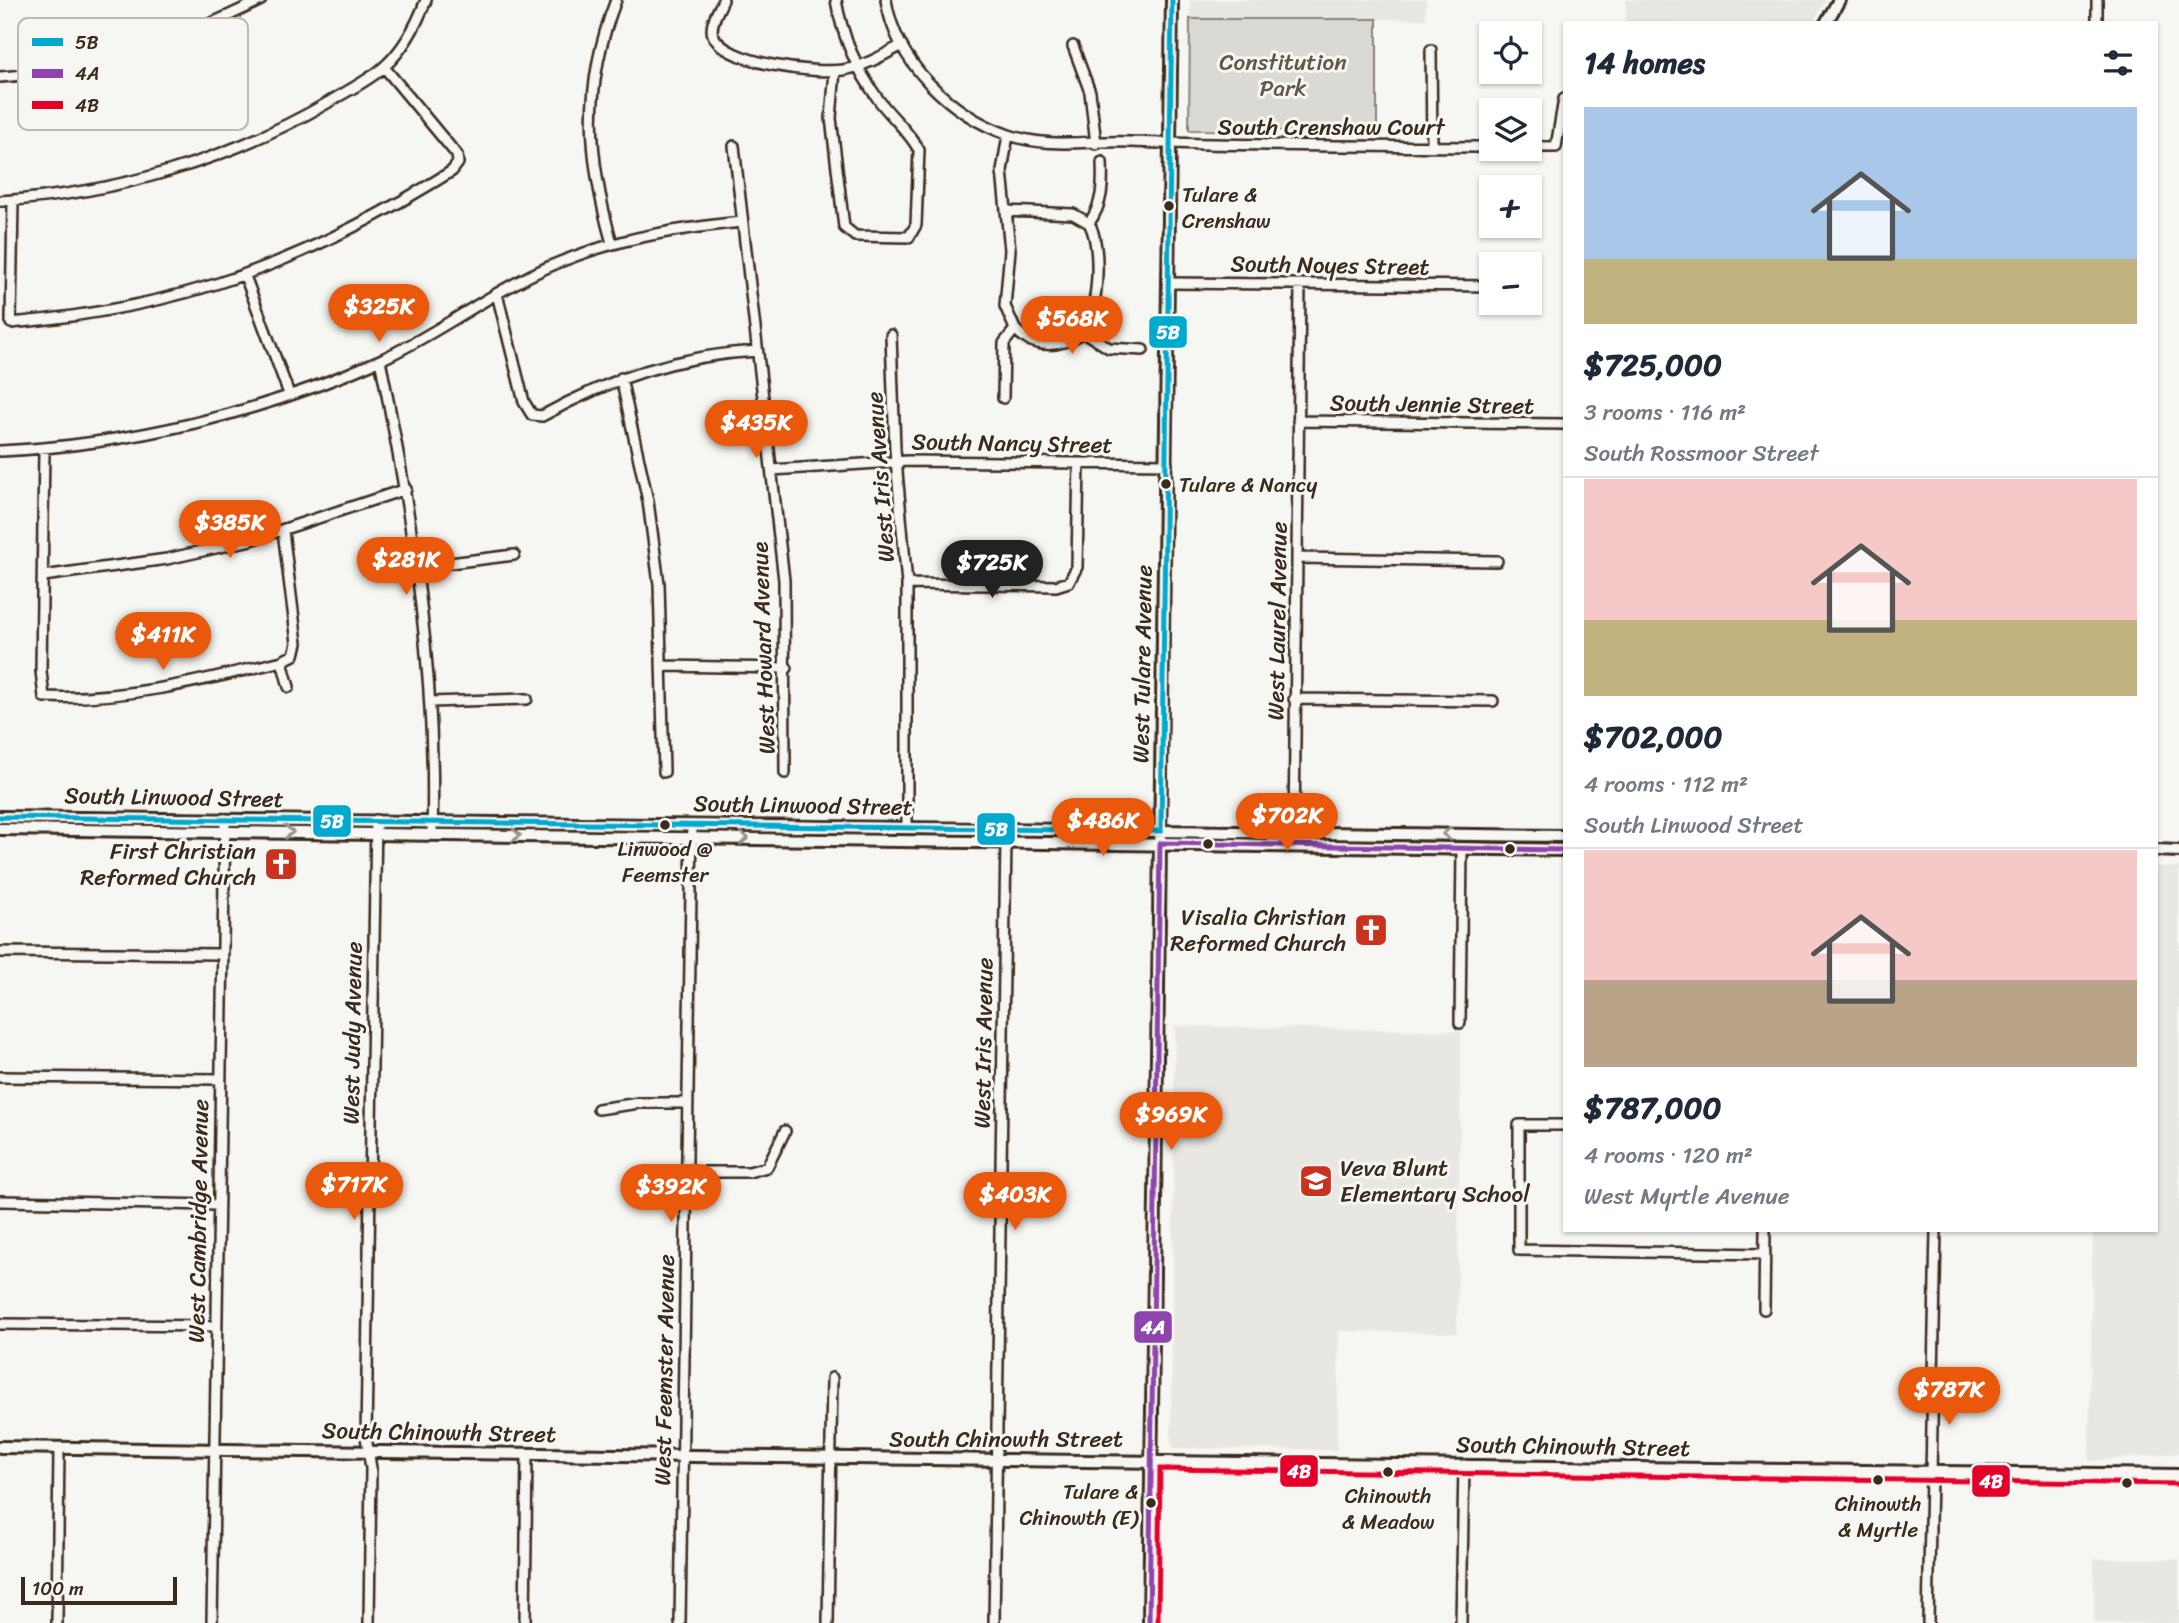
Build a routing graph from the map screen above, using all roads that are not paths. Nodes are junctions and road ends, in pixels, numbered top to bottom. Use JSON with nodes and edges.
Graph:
{"nodes":[{"id":1,"x":261,"y":0,"type":"edge"},
{"id":2,"x":426,"y":0,"type":"edge"},
{"id":3,"x":616,"y":0,"type":"edge"},
{"id":4,"x":723,"y":0,"type":"edge"},
{"id":5,"x":836,"y":0,"type":"edge"},
{"id":6,"x":886,"y":0,"type":"edge"},
{"id":7,"x":1172,"y":0,"type":"edge"},
{"id":8,"x":1839,"y":0,"type":"edge"},
{"id":9,"x":2097,"y":0,"type":"edge"},
{"id":10,"x":221,"y":18,"type":"edge"},
{"id":11,"x":1827,"y":21,"type":"edge"},
{"id":12,"x":2097,"y":21,"type":"edge"},
{"id":13,"x":902,"y":46,"type":"junction"},
{"id":14,"x":1073,"y":47,"type":"dead end"},
{"id":15,"x":1432,"y":50,"type":"dead end"},
{"id":16,"x":859,"y":66,"type":"junction"},
{"id":17,"x":384,"y":68,"type":"junction"},
{"id":18,"x":835,"y":71,"type":"junction"},
{"id":19,"x":18,"y":75,"type":"edge"},
{"id":20,"x":0,"y":77,"type":"edge"},
{"id":21,"x":1563,"y":105,"type":"edge"},
{"id":22,"x":1009,"y":135,"type":"junction"},
{"id":23,"x":1096,"y":144,"type":"junction"},
{"id":24,"x":1171,"y":145,"type":"junction"},
{"id":25,"x":734,"y":146,"type":"dead end"},
{"id":26,"x":1433,"y":147,"type":"junction"},
{"id":27,"x":1479,"y":147,"type":"edge"},
{"id":28,"x":1542,"y":147,"type":"edge"},
{"id":29,"x":1102,"y":162,"type":"dead end"},
{"id":30,"x":0,"y":201,"type":"edge"},
{"id":31,"x":13,"y":201,"type":"junction"},
{"id":32,"x":1006,"y":211,"type":"junction"},
{"id":33,"x":742,"y":222,"type":"junction"},
{"id":34,"x":1089,"y":223,"type":"junction"},
{"id":35,"x":612,"y":243,"type":"junction"},
{"id":36,"x":246,"y":276,"type":"junction"},
{"id":37,"x":1169,"y":283,"type":"junction"},
{"id":38,"x":1300,"y":284,"type":"junction"},
{"id":39,"x":1479,"y":286,"type":"edge"},
{"id":40,"x":496,"y":293,"type":"junction"},
{"id":41,"x":1015,"y":328,"type":"junction"},
{"id":42,"x":1083,"y":332,"type":"junction"},
{"id":43,"x":891,"y":335,"type":"dead end"},
{"id":44,"x":1143,"y":350,"type":"dead end"},
{"id":45,"x":757,"y":351,"type":"junction"},
{"id":46,"x":380,"y":360,"type":"junction"},
{"id":47,"x":621,"y":378,"type":"junction"},
{"id":48,"x":289,"y":394,"type":"junction"},
{"id":49,"x":1003,"y":398,"type":"dead end"},
{"id":50,"x":1298,"y":421,"type":"junction"},
{"id":51,"x":1563,"y":424,"type":"edge"},
{"id":52,"x":44,"y":448,"type":"junction"},
{"id":53,"x":0,"y":451,"type":"edge"},
{"id":54,"x":896,"y":461,"type":"junction"},
{"id":55,"x":1079,"y":463,"type":"junction"},
{"id":56,"x":1167,"y":464,"type":"junction"},
{"id":57,"x":772,"y":470,"type":"junction"},
{"id":58,"x":406,"y":489,"type":"junction"},
{"id":59,"x":283,"y":531,"type":"junction"},
{"id":60,"x":514,"y":555,"type":"dead end"},
{"id":61,"x":1297,"y":558,"type":"junction"},
{"id":62,"x":1497,"y":561,"type":"dead end"},
{"id":63,"x":418,"y":567,"type":"junction"},
{"id":64,"x":43,"y":576,"type":"junction"},
{"id":65,"x":907,"y":584,"type":"junction"},
{"id":66,"x":282,"y":661,"type":"junction"},
{"id":67,"x":663,"y":666,"type":"junction"},
{"id":68,"x":786,"y":668,"type":"junction"},
{"id":69,"x":289,"y":687,"type":"dead end"},
{"id":70,"x":527,"y":699,"type":"dead end"},
{"id":71,"x":1294,"y":699,"type":"junction"},
{"id":72,"x":1493,"y":701,"type":"dead end"},
{"id":73,"x":430,"y":702,"type":"junction"},
{"id":74,"x":664,"y":772,"type":"dead end"},
{"id":75,"x":785,"y":773,"type":"dead end"},
{"id":76,"x":0,"y":817,"type":"edge"},
{"id":77,"x":225,"y":819,"type":"junction"},
{"id":78,"x":376,"y":820,"type":"junction"},
{"id":79,"x":433,"y":821,"type":"junction"},
{"id":80,"x":692,"y":825,"type":"junction"},
{"id":81,"x":908,"y":827,"type":"junction"},
{"id":82,"x":992,"y":828,"type":"junction"},
{"id":83,"x":0,"y":829,"type":"edge"},
{"id":84,"x":225,"y":831,"type":"junction"},
{"id":85,"x":1161,"y":831,"type":"junction"},
{"id":86,"x":1294,"y":832,"type":"junction"},
{"id":87,"x":376,"y":833,"type":"junction"},
{"id":88,"x":432,"y":834,"type":"junction"},
{"id":89,"x":1526,"y":835,"type":"junction"},
{"id":90,"x":1563,"y":836,"type":"edge"},
{"id":91,"x":692,"y":837,"type":"junction"},
{"id":92,"x":1006,"y":841,"type":"junction"},
{"id":93,"x":1160,"y":843,"type":"junction"},
{"id":94,"x":1310,"y":846,"type":"junction"},
{"id":95,"x":1462,"y":849,"type":"junction"},
{"id":96,"x":1563,"y":850,"type":"edge"},
{"id":97,"x":2158,"y":850,"type":"edge"},
{"id":98,"x":2179,"y":851,"type":"edge"},
{"id":99,"x":0,"y":952,"type":"edge"},
{"id":100,"x":222,"y":954,"type":"junction"},
{"id":101,"x":1460,"y":1023,"type":"dead end"},
{"id":102,"x":0,"y":1077,"type":"edge"},
{"id":103,"x":219,"y":1079,"type":"junction"},
{"id":104,"x":688,"y":1103,"type":"junction"},
{"id":105,"x":598,"y":1109,"type":"dead end"},
{"id":106,"x":1563,"y":1125,"type":"edge"},
{"id":107,"x":785,"y":1131,"type":"dead end"},
{"id":108,"x":686,"y":1172,"type":"junction"},
{"id":109,"x":0,"y":1202,"type":"edge"},
{"id":110,"x":217,"y":1205,"type":"junction"},
{"id":111,"x":1765,"y":1232,"type":"edge"},
{"id":112,"x":1936,"y":1232,"type":"edge"},
{"id":113,"x":1765,"y":1254,"type":"junction"},
{"id":114,"x":1764,"y":1309,"type":"dead end"},
{"id":115,"x":0,"y":1324,"type":"edge"},
{"id":116,"x":216,"y":1326,"type":"junction"},
{"id":117,"x":832,"y":1378,"type":"dead end"},
{"id":118,"x":0,"y":1447,"type":"edge"},
{"id":119,"x":59,"y":1448,"type":"junction"},
{"id":120,"x":214,"y":1451,"type":"junction"},
{"id":121,"x":369,"y":1452,"type":"junction"},
{"id":122,"x":527,"y":1454,"type":"junction"},
{"id":123,"x":682,"y":1456,"type":"junction"},
{"id":124,"x":830,"y":1459,"type":"junction"},
{"id":125,"x":996,"y":1460,"type":"junction"},
{"id":126,"x":1151,"y":1460,"type":"junction"},
{"id":127,"x":1464,"y":1465,"type":"junction"},
{"id":128,"x":1933,"y":1472,"type":"junction"},
{"id":129,"x":2179,"y":1475,"type":"edge"},
{"id":130,"x":57,"y":1623,"type":"edge"},
{"id":131,"x":212,"y":1623,"type":"edge"},
{"id":132,"x":369,"y":1623,"type":"edge"},
{"id":133,"x":525,"y":1623,"type":"edge"},
{"id":134,"x":680,"y":1623,"type":"edge"},
{"id":135,"x":828,"y":1623,"type":"edge"},
{"id":136,"x":994,"y":1623,"type":"edge"},
{"id":137,"x":1149,"y":1623,"type":"edge"},
{"id":138,"x":1461,"y":1623,"type":"edge"},
{"id":139,"x":1928,"y":1623,"type":"edge"}],
"edges":[{"from":1,"to":10,"type":"street"},
{"from":2,"to":17,"type":"street"},
{"from":3,"to":35,"type":"street"},
{"from":4,"to":18,"type":"street"},
{"from":5,"to":16,"type":"street"},
{"from":6,"to":13,"type":"street","name":"South Crenshaw Court"},
{"from":7,"to":24,"type":"street","name":"West Tulare Avenue"},
{"from":8,"to":11,"type":"street"},
{"from":9,"to":12,"type":"street"},
{"from":13,"to":16,"type":"street"},
{"from":13,"to":22,"type":"street","name":"South Crenshaw Court"},
{"from":14,"to":23,"type":"street"},
{"from":15,"to":26,"type":"street"},
{"from":16,"to":18,"type":"street"},
{"from":16,"to":18,"type":"street"},
{"from":17,"to":31,"type":"street"},
{"from":17,"to":36,"type":"street"},
{"from":19,"to":20,"type":"street"},
{"from":21,"to":28,"type":"street"},
{"from":22,"to":23,"type":"street","name":"South Crenshaw Court"},
{"from":22,"to":32,"type":"street"},
{"from":23,"to":24,"type":"street","name":"South Crenshaw Court"},
{"from":24,"to":26,"type":"street","name":"South Crenshaw Court"},
{"from":24,"to":37,"type":"street","name":"West Tulare Avenue"},
{"from":25,"to":33,"type":"street","name":"West Howard Avenue"},
{"from":26,"to":27,"type":"street","name":"South Crenshaw Court"},
{"from":29,"to":34,"type":"street"},
{"from":30,"to":31,"type":"street"},
{"from":31,"to":36,"type":"street"},
{"from":32,"to":34,"type":"street"},
{"from":32,"to":41,"type":"street"},
{"from":33,"to":35,"type":"street"},
{"from":33,"to":45,"type":"street","name":"West Howard Avenue"},
{"from":34,"to":42,"type":"street"},
{"from":35,"to":40,"type":"street"},
{"from":36,"to":48,"type":"street"},
{"from":37,"to":38,"type":"street","name":"South Noyes Street"},
{"from":37,"to":56,"type":"street","name":"West Tulare Avenue"},
{"from":38,"to":39,"type":"street","name":"South Noyes Street"},
{"from":38,"to":50,"type":"street","name":"West Laurel Avenue"},
{"from":40,"to":46,"type":"street"},
{"from":40,"to":47,"type":"street"},
{"from":41,"to":42,"type":"street"},
{"from":41,"to":49,"type":"street"},
{"from":42,"to":44,"type":"street"},
{"from":43,"to":54,"type":"street","name":"West Iris Avenue"},
{"from":45,"to":47,"type":"street"},
{"from":45,"to":57,"type":"street","name":"West Howard Avenue"},
{"from":46,"to":48,"type":"street"},
{"from":46,"to":58,"type":"street"},
{"from":47,"to":67,"type":"street"},
{"from":48,"to":52,"type":"street"},
{"from":50,"to":51,"type":"street","name":"South Jennie Street"},
{"from":50,"to":61,"type":"street","name":"West Laurel Avenue"},
{"from":52,"to":53,"type":"street"},
{"from":52,"to":64,"type":"street"},
{"from":54,"to":55,"type":"street","name":"South Nancy Street"},
{"from":54,"to":57,"type":"street","name":"South Nancy Street"},
{"from":54,"to":65,"type":"street","name":"West Iris Avenue"},
{"from":55,"to":56,"type":"street","name":"South Nancy Street"},
{"from":55,"to":65,"type":"street"},
{"from":56,"to":85,"type":"street","name":"West Tulare Avenue"},
{"from":57,"to":68,"type":"street","name":"West Howard Avenue"},
{"from":58,"to":59,"type":"street"},
{"from":58,"to":63,"type":"street"},
{"from":59,"to":64,"type":"street"},
{"from":59,"to":66,"type":"street"},
{"from":60,"to":63,"type":"street"},
{"from":61,"to":62,"type":"street"},
{"from":61,"to":71,"type":"street","name":"West Laurel Avenue"},
{"from":63,"to":73,"type":"street"},
{"from":64,"to":66,"type":"street"},
{"from":65,"to":81,"type":"street","name":"West Iris Avenue"},
{"from":66,"to":69,"type":"street"},
{"from":67,"to":68,"type":"street"},
{"from":67,"to":74,"type":"street"},
{"from":68,"to":75,"type":"street","name":"West Howard Avenue"},
{"from":70,"to":73,"type":"street"},
{"from":71,"to":72,"type":"street"},
{"from":71,"to":86,"type":"street","name":"West Laurel Avenue"},
{"from":73,"to":79,"type":"street"},
{"from":76,"to":77,"type":"street","name":"South Linwood Street"},
{"from":77,"to":78,"type":"street","name":"South Linwood Street"},
{"from":77,"to":84,"type":"street","name":"West Cambridge Avenue"},
{"from":78,"to":79,"type":"street","name":"South Linwood Street"},
{"from":78,"to":87,"type":"street","name":"West Judy Avenue"},
{"from":79,"to":80,"type":"street","name":"South Linwood Street"},
{"from":79,"to":88,"type":"street"},
{"from":80,"to":81,"type":"street","name":"South Linwood Street"},
{"from":80,"to":91,"type":"street","name":"West Feemster Avenue"},
{"from":81,"to":82,"type":"street","name":"South Linwood Street"},
{"from":82,"to":85,"type":"street","name":"South Linwood Street"},
{"from":82,"to":92,"type":"street"},
{"from":83,"to":84,"type":"street","name":"South Linwood Street"},
{"from":84,"to":87,"type":"street","name":"South Linwood Street","one_way":true},
{"from":84,"to":100,"type":"street","name":"West Cambridge Avenue"},
{"from":85,"to":86,"type":"street","name":"South Linwood Street"},
{"from":85,"to":93,"type":"street","name":"West Tulare Avenue"},
{"from":89,"to":86,"type":"street","name":"South Linwood Street","one_way":true},
{"from":86,"to":94,"type":"street"},
{"from":87,"to":88,"type":"street","name":"South Linwood Street"},
{"from":87,"to":121,"type":"street","name":"West Judy Avenue"},
{"from":88,"to":91,"type":"street","name":"South Linwood Street","one_way":true},
{"from":89,"to":90,"type":"street","name":"South Linwood Street"},
{"from":89,"to":95,"type":"street"},
{"from":91,"to":92,"type":"street","name":"South Linwood Street","one_way":true},
{"from":91,"to":104,"type":"street","name":"West Feemster Avenue"},
{"from":92,"to":93,"type":"street","name":"South Linwood Street"},
{"from":92,"to":125,"type":"street","name":"West Iris Avenue"},
{"from":93,"to":94,"type":"street","name":"South Linwood Street"},
{"from":93,"to":126,"type":"street","name":"West Tulare Avenue"},
{"from":94,"to":95,"type":"street","name":"South Linwood Street"},
{"from":95,"to":96,"type":"street","name":"South Linwood Street"},
{"from":95,"to":101,"type":"street"},
{"from":97,"to":98,"type":"street"},
{"from":99,"to":100,"type":"street"},
{"from":100,"to":103,"type":"street","name":"West Cambridge Avenue"},
{"from":102,"to":103,"type":"street"},
{"from":103,"to":110,"type":"street","name":"West Cambridge Avenue"},
{"from":104,"to":105,"type":"street"},
{"from":104,"to":108,"type":"street","name":"West Feemster Avenue"},
{"from":106,"to":113,"type":"street"},
{"from":107,"to":108,"type":"street"},
{"from":108,"to":123,"type":"street","name":"West Feemster Avenue"},
{"from":109,"to":110,"type":"street"},
{"from":110,"to":116,"type":"street","name":"West Cambridge Avenue"},
{"from":111,"to":113,"type":"street"},
{"from":112,"to":128,"type":"street"},
{"from":113,"to":114,"type":"street"},
{"from":115,"to":116,"type":"street"},
{"from":116,"to":120,"type":"street","name":"West Cambridge Avenue"},
{"from":117,"to":124,"type":"street"},
{"from":118,"to":119,"type":"street","name":"South Chinowth Street"},
{"from":119,"to":120,"type":"street","name":"South Chinowth Street"},
{"from":119,"to":130,"type":"street"},
{"from":120,"to":121,"type":"street","name":"South Chinowth Street"},
{"from":120,"to":131,"type":"street","name":"West Cambridge Avenue"},
{"from":121,"to":122,"type":"street","name":"South Chinowth Street"},
{"from":121,"to":132,"type":"street","name":"West Judy Avenue"},
{"from":122,"to":123,"type":"street","name":"South Chinowth Street"},
{"from":122,"to":133,"type":"street"},
{"from":123,"to":124,"type":"street","name":"South Chinowth Street"},
{"from":123,"to":134,"type":"street","name":"West Feemster Avenue"},
{"from":124,"to":125,"type":"street","name":"South Chinowth Street"},
{"from":124,"to":135,"type":"street"},
{"from":125,"to":126,"type":"street","name":"South Chinowth Street"},
{"from":125,"to":136,"type":"street","name":"West Iris Avenue"},
{"from":126,"to":127,"type":"street","name":"South Chinowth Street"},
{"from":126,"to":137,"type":"street","name":"West Tulare Avenue"},
{"from":127,"to":128,"type":"street","name":"South Chinowth Street"},
{"from":127,"to":138,"type":"street"},
{"from":128,"to":129,"type":"street","name":"South Chinowth Street"},
{"from":128,"to":139,"type":"street"}]}
